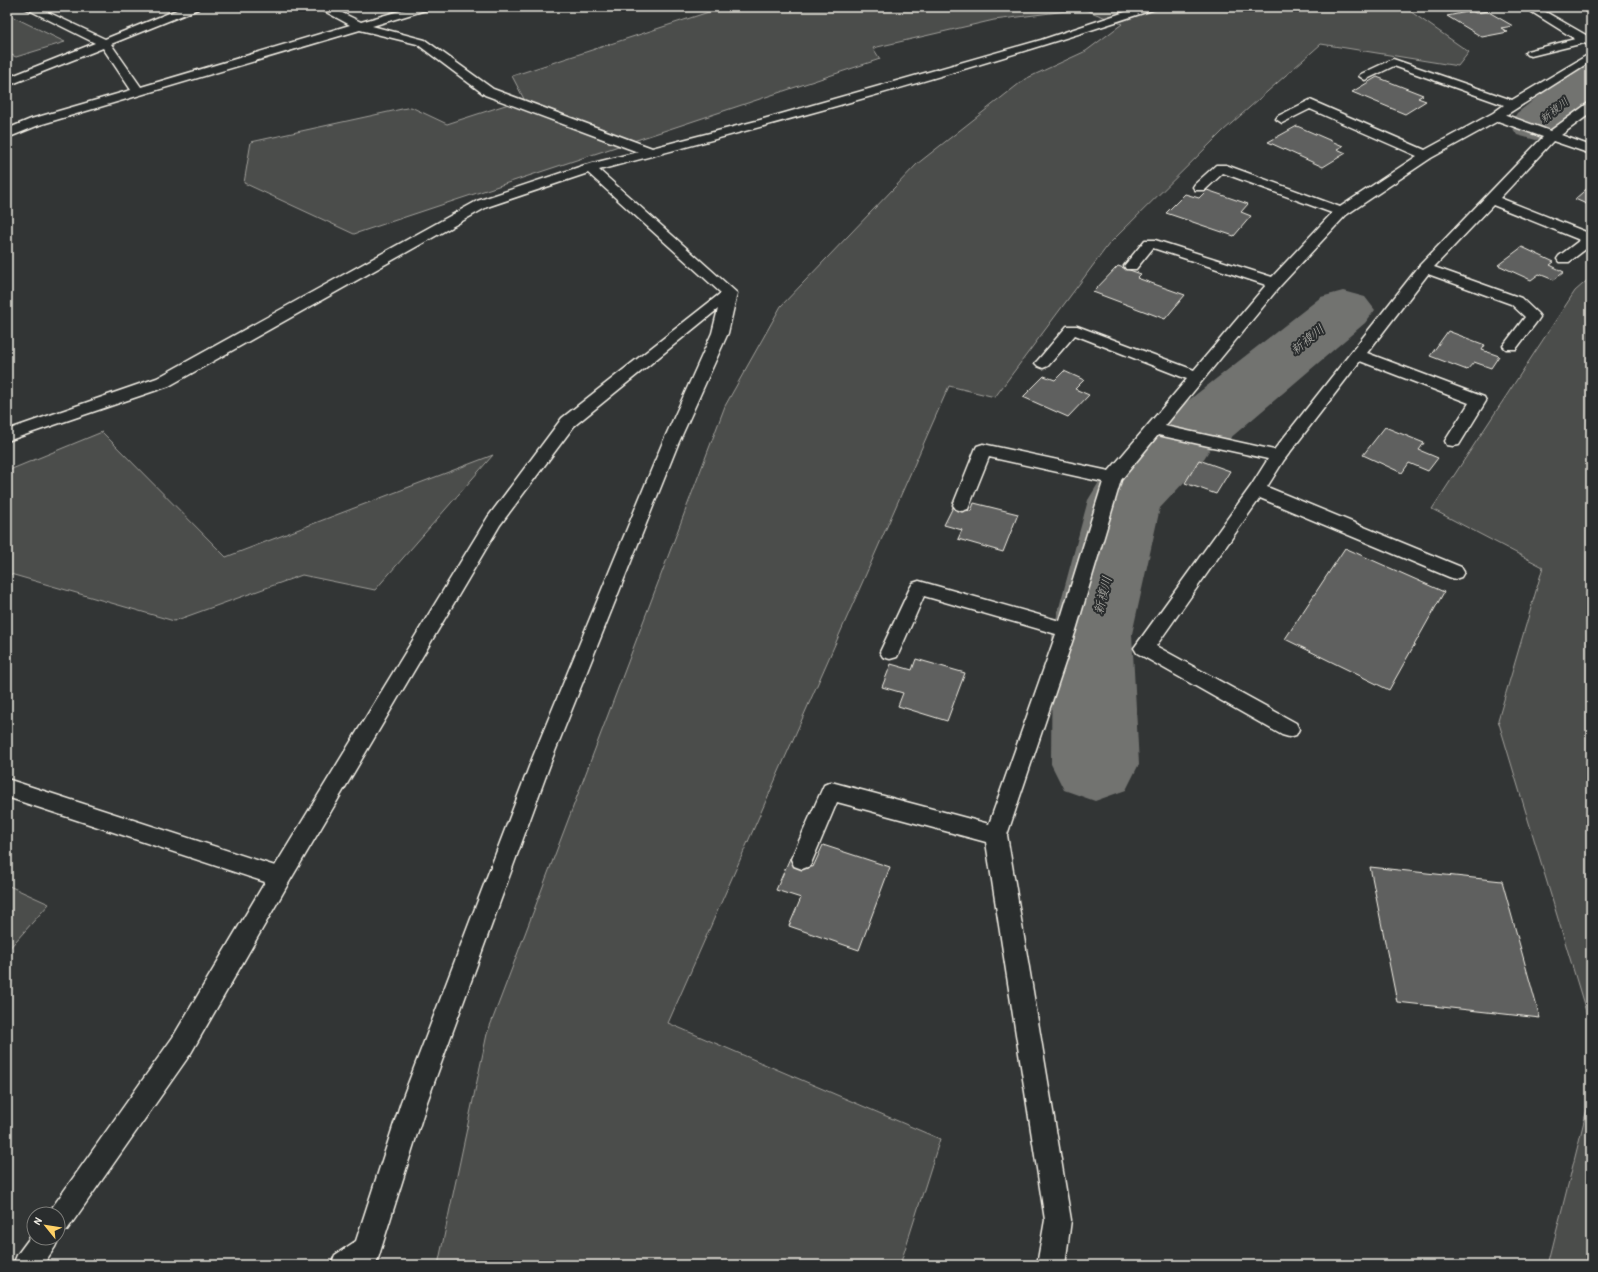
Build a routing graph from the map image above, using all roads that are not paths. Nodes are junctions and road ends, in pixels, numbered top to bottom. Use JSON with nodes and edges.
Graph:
{"nodes":[{"id":1,"x":28,"y":7,"type":"edge"},
{"id":2,"x":194,"y":7,"type":"edge"},
{"id":3,"x":322,"y":7,"type":"edge"},
{"id":4,"x":425,"y":7,"type":"edge"},
{"id":5,"x":1151,"y":7,"type":"edge"},
{"id":6,"x":1529,"y":7,"type":"edge"},
{"id":7,"x":362,"y":27,"type":"junction"},
{"id":8,"x":105,"y":43,"type":"junction"},
{"id":9,"x":1589,"y":47,"type":"edge"},
{"id":10,"x":1531,"y":54,"type":"dead end"},
{"id":11,"x":1365,"y":76,"type":"dead end"},
{"id":12,"x":7,"y":82,"type":"edge"},
{"id":13,"x":138,"y":92,"type":"junction"},
{"id":14,"x":1513,"y":104,"type":"junction"},
{"id":15,"x":1591,"y":107,"type":"edge"},
{"id":16,"x":1497,"y":116,"type":"junction"},
{"id":17,"x":1282,"y":119,"type":"dead end"},
{"id":18,"x":7,"y":134,"type":"edge"},
{"id":19,"x":1552,"y":136,"type":"junction"},
{"id":20,"x":1591,"y":150,"type":"edge"},
{"id":21,"x":651,"y":152,"type":"junction"},
{"id":22,"x":1426,"y":156,"type":"junction"},
{"id":23,"x":590,"y":168,"type":"junction"},
{"id":24,"x":1200,"y":187,"type":"dead end"},
{"id":25,"x":1491,"y":199,"type":"junction"},
{"id":26,"x":1342,"y":212,"type":"junction"},
{"id":27,"x":1564,"y":259,"type":"dead end"},
{"id":28,"x":1131,"y":266,"type":"dead end"},
{"id":29,"x":1425,"y":268,"type":"junction"},
{"id":30,"x":1275,"y":283,"type":"junction"},
{"id":31,"x":730,"y":293,"type":"junction"},
{"id":32,"x":1511,"y":346,"type":"dead end"},
{"id":33,"x":1356,"y":354,"type":"junction"},
{"id":34,"x":1043,"y":363,"type":"dead end"},
{"id":35,"x":1197,"y":377,"type":"junction"},
{"id":36,"x":1155,"y":429,"type":"junction"},
{"id":37,"x":7,"y":436,"type":"edge"},
{"id":38,"x":1453,"y":442,"type":"dead end"},
{"id":39,"x":1278,"y":456,"type":"junction"},
{"id":40,"x":1113,"y":478,"type":"junction"},
{"id":41,"x":1257,"y":490,"type":"junction"},
{"id":42,"x":962,"y":505,"type":"dead end"},
{"id":43,"x":1455,"y":572,"type":"dead end"},
{"id":44,"x":1067,"y":630,"type":"junction"},
{"id":45,"x":890,"y":652,"type":"dead end"},
{"id":46,"x":1290,"y":729,"type":"dead end"},
{"id":47,"x":7,"y":788,"type":"edge"},
{"id":48,"x":996,"y":835,"type":"junction"},
{"id":49,"x":802,"y":859,"type":"dead end"},
{"id":50,"x":280,"y":877,"type":"junction"},
{"id":51,"x":66,"y":1210,"type":"edge"},
{"id":52,"x":40,"y":1246,"type":"edge"},
{"id":53,"x":364,"y":1257,"type":"edge"},
{"id":54,"x":27,"y":1265,"type":"edge"},
{"id":55,"x":345,"y":1265,"type":"edge"},
{"id":56,"x":1051,"y":1265,"type":"edge"}],
"edges":[{"from":1,"to":8,"type":"lane"},
{"from":2,"to":8,"type":"lane"},
{"from":3,"to":7,"type":"lane"},
{"from":4,"to":7,"type":"lane"},
{"from":5,"to":21,"type":"lane"},
{"from":6,"to":9,"type":"lane"},
{"from":7,"to":13,"type":"lane"},
{"from":7,"to":21,"type":"lane"},
{"from":8,"to":12,"type":"lane"},
{"from":8,"to":13,"type":"lane"},
{"from":9,"to":10,"type":"lane"},
{"from":9,"to":14,"type":"lane"},
{"from":11,"to":14,"type":"lane"},
{"from":13,"to":18,"type":"lane"},
{"from":14,"to":16,"type":"lane"},
{"from":15,"to":19,"type":"lane"},
{"from":16,"to":19,"type":"lane"},
{"from":16,"to":22,"type":"lane"},
{"from":17,"to":22,"type":"lane"},
{"from":19,"to":20,"type":"lane"},
{"from":19,"to":25,"type":"lane"},
{"from":21,"to":23,"type":"lane"},
{"from":22,"to":26,"type":"lane"},
{"from":23,"to":31,"type":"lane"},
{"from":23,"to":37,"type":"lane"},
{"from":24,"to":26,"type":"lane"},
{"from":25,"to":27,"type":"lane"},
{"from":25,"to":29,"type":"lane"},
{"from":26,"to":30,"type":"lane"},
{"from":28,"to":30,"type":"lane"},
{"from":29,"to":32,"type":"lane"},
{"from":29,"to":33,"type":"lane"},
{"from":30,"to":35,"type":"lane"},
{"from":31,"to":50,"type":"lane"},
{"from":31,"to":53,"type":"lane"},
{"from":33,"to":38,"type":"lane"},
{"from":33,"to":39,"type":"lane"},
{"from":34,"to":35,"type":"lane"},
{"from":35,"to":36,"type":"lane"},
{"from":36,"to":39,"type":"lane"},
{"from":36,"to":40,"type":"lane"},
{"from":39,"to":41,"type":"lane"},
{"from":40,"to":42,"type":"lane"},
{"from":40,"to":44,"type":"lane"},
{"from":41,"to":43,"type":"lane"},
{"from":41,"to":46,"type":"lane"},
{"from":44,"to":45,"type":"lane"},
{"from":44,"to":48,"type":"lane"},
{"from":47,"to":50,"type":"lane"},
{"from":48,"to":49,"type":"lane"},
{"from":48,"to":56,"type":"lane"},
{"from":50,"to":51,"type":"lane"},
{"from":52,"to":54,"type":"lane"},
{"from":53,"to":55,"type":"lane"}]}
